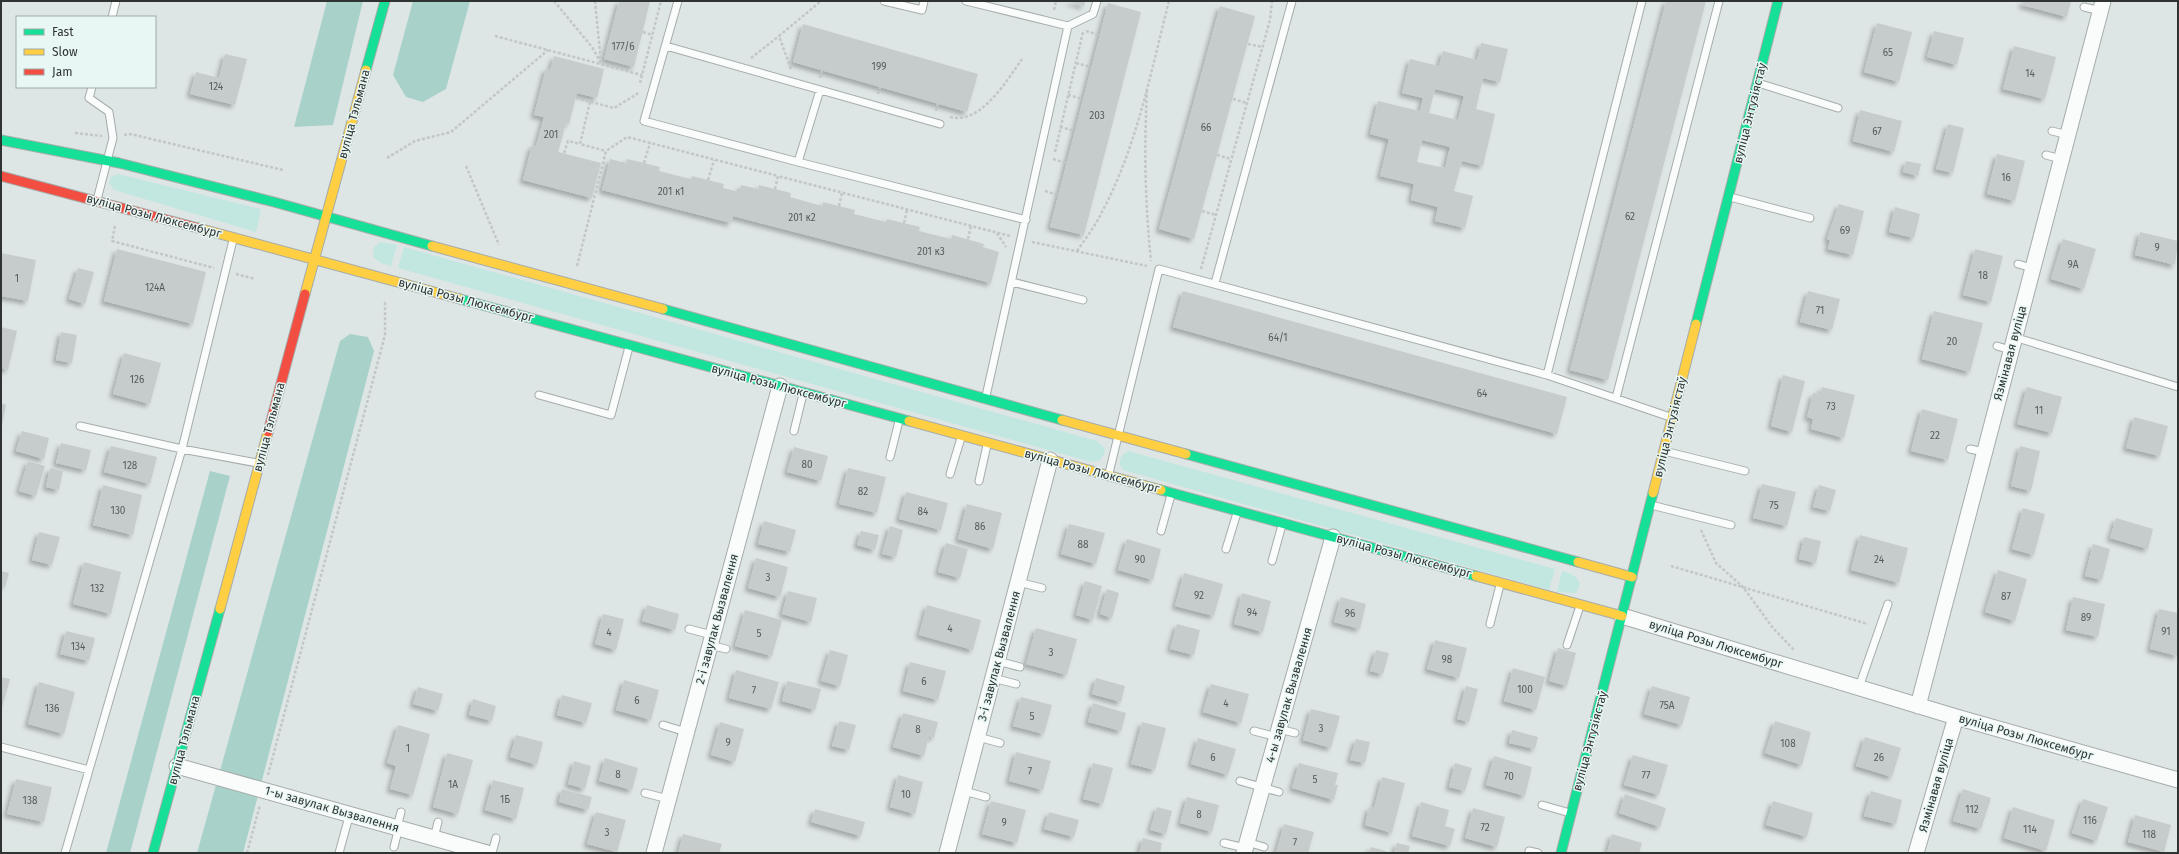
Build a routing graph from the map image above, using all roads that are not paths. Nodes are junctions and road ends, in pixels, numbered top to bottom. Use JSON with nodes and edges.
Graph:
{"nodes":[{"id":1,"x":116,"y":1,"type":"edge"},
{"id":2,"x":385,"y":1,"type":"edge"},
{"id":3,"x":678,"y":1,"type":"edge"},
{"id":4,"x":884,"y":1,"type":"edge"},
{"id":5,"x":924,"y":1,"type":"edge"},
{"id":6,"x":966,"y":1,"type":"edge"},
{"id":7,"x":1097,"y":1,"type":"edge"},
{"id":8,"x":1292,"y":1,"type":"edge"},
{"id":9,"x":1642,"y":1,"type":"edge"},
{"id":10,"x":1719,"y":1,"type":"edge"},
{"id":11,"x":1778,"y":1,"type":"edge"},
{"id":12,"x":2102,"y":6,"type":"edge"},
{"id":13,"x":2084,"y":7,"type":"dead end"},
{"id":14,"x":112,"y":16,"type":"edge"},
{"id":15,"x":1068,"y":26,"type":"junction"},
{"id":16,"x":666,"y":46,"type":"junction"},
{"id":17,"x":1758,"y":83,"type":"junction"},
{"id":18,"x":92,"y":88,"type":"edge"},
{"id":19,"x":820,"y":90,"type":"junction"},
{"id":20,"x":1838,"y":108,"type":"dead end"},
{"id":21,"x":940,"y":124,"type":"dead end"},
{"id":22,"x":2052,"y":131,"type":"dead end"},
{"id":23,"x":2068,"y":135,"type":"junction"},
{"id":24,"x":1,"y":140,"type":"edge"},
{"id":25,"x":2046,"y":155,"type":"dead end"},
{"id":26,"x":2061,"y":159,"type":"junction"},
{"id":27,"x":106,"y":162,"type":"junction"},
{"id":28,"x":798,"y":162,"type":"junction"},
{"id":29,"x":1,"y":176,"type":"edge"},
{"id":30,"x":1728,"y":197,"type":"junction"},
{"id":31,"x":97,"y":201,"type":"junction"},
{"id":32,"x":326,"y":216,"type":"junction"},
{"id":33,"x":1810,"y":218,"type":"dead end"},
{"id":34,"x":1026,"y":220,"type":"junction"},
{"id":35,"x":233,"y":237,"type":"junction"},
{"id":36,"x":314,"y":259,"type":"junction"},
{"id":37,"x":1012,"y":282,"type":"junction"},
{"id":38,"x":1215,"y":283,"type":"junction"},
{"id":39,"x":1083,"y":300,"type":"dead end"},
{"id":40,"x":2007,"y":344,"type":"junction"},
{"id":41,"x":630,"y":345,"type":"junction"},
{"id":42,"x":1547,"y":375,"type":"junction"},
{"id":43,"x":780,"y":386,"type":"junction"},
{"id":44,"x":2178,"y":387,"type":"edge"},
{"id":45,"x":803,"y":392,"type":"junction"},
{"id":46,"x":539,"y":395,"type":"dead end"},
{"id":47,"x":986,"y":398,"type":"junction"},
{"id":48,"x":1616,"y":398,"type":"junction"},
{"id":49,"x":1672,"y":418,"type":"junction"},
{"id":50,"x":900,"y":419,"type":"junction"},
{"id":51,"x":80,"y":426,"type":"dead end"},
{"id":52,"x":794,"y":431,"type":"dead end"},
{"id":53,"x":961,"y":435,"type":"junction"},
{"id":54,"x":1119,"y":435,"type":"junction"},
{"id":55,"x":988,"y":443,"type":"junction"},
{"id":56,"x":182,"y":449,"type":"junction"},
{"id":57,"x":1664,"y":451,"type":"junction"},
{"id":58,"x":890,"y":457,"type":"dead end"},
{"id":59,"x":1050,"y":460,"type":"junction"},
{"id":60,"x":259,"y":463,"type":"junction"},
{"id":61,"x":1745,"y":471,"type":"dead end"},
{"id":62,"x":950,"y":474,"type":"dead end"},
{"id":63,"x":1108,"y":476,"type":"junction"},
{"id":64,"x":979,"y":481,"type":"dead end"},
{"id":65,"x":1171,"y":493,"type":"junction"},
{"id":66,"x":1651,"y":505,"type":"junction"},
{"id":67,"x":1237,"y":511,"type":"junction"},
{"id":68,"x":1282,"y":523,"type":"junction"},
{"id":69,"x":1731,"y":526,"type":"dead end"},
{"id":70,"x":1161,"y":531,"type":"dead end"},
{"id":71,"x":1333,"y":537,"type":"junction"},
{"id":72,"x":1226,"y":548,"type":"dead end"},
{"id":73,"x":1272,"y":561,"type":"dead end"},
{"id":74,"x":1632,"y":577,"type":"junction"},
{"id":75,"x":1018,"y":582,"type":"junction"},
{"id":76,"x":1501,"y":583,"type":"junction"},
{"id":77,"x":1042,"y":588,"type":"dead end"},
{"id":78,"x":1580,"y":604,"type":"junction"},
{"id":79,"x":1888,"y":604,"type":"dead end"},
{"id":80,"x":1622,"y":616,"type":"junction"},
{"id":81,"x":1490,"y":624,"type":"dead end"},
{"id":82,"x":689,"y":629,"type":"dead end"},
{"id":83,"x":711,"y":640,"type":"junction"},
{"id":84,"x":1567,"y":645,"type":"dead end"},
{"id":85,"x":726,"y":649,"type":"dead end"},
{"id":86,"x":997,"y":661,"type":"junction"},
{"id":87,"x":1020,"y":667,"type":"dead end"},
{"id":88,"x":993,"y":678,"type":"junction"},
{"id":89,"x":1016,"y":684,"type":"dead end"},
{"id":90,"x":1859,"y":687,"type":"junction"},
{"id":91,"x":1918,"y":706,"type":"junction"},
{"id":92,"x":1956,"y":717,"type":"junction"},
{"id":93,"x":663,"y":725,"type":"dead end"},
{"id":94,"x":1254,"y":731,"type":"dead end"},
{"id":95,"x":686,"y":732,"type":"junction"},
{"id":96,"x":1278,"y":733,"type":"junction"},
{"id":97,"x":1295,"y":733,"type":"dead end"},
{"id":98,"x":978,"y":737,"type":"junction"},
{"id":99,"x":1000,"y":743,"type":"dead end"},
{"id":100,"x":1,"y":747,"type":"edge"},
{"id":101,"x":176,"y":766,"type":"junction"},
{"id":102,"x":89,"y":770,"type":"junction"},
{"id":103,"x":2178,"y":780,"type":"edge"},
{"id":104,"x":1240,"y":781,"type":"dead end"},
{"id":105,"x":1262,"y":787,"type":"junction"},
{"id":106,"x":964,"y":791,"type":"junction"},
{"id":107,"x":1279,"y":792,"type":"dead end"},
{"id":108,"x":645,"y":793,"type":"dead end"},
{"id":109,"x":986,"y":797,"type":"dead end"},
{"id":110,"x":668,"y":799,"type":"junction"},
{"id":111,"x":1542,"y":805,"type":"dead end"},
{"id":112,"x":401,"y":812,"type":"dead end"},
{"id":113,"x":350,"y":813,"type":"junction"},
{"id":114,"x":1571,"y":813,"type":"junction"},
{"id":115,"x":438,"y":822,"type":"dead end"},
{"id":116,"x":398,"y":827,"type":"junction"},
{"id":117,"x":434,"y":838,"type":"junction"},
{"id":118,"x":496,"y":838,"type":"dead end"},
{"id":119,"x":1224,"y":843,"type":"dead end"},
{"id":120,"x":394,"y":847,"type":"dead end"},
{"id":121,"x":1264,"y":847,"type":"dead end"},
{"id":122,"x":1246,"y":848,"type":"edge"},
{"id":123,"x":1529,"y":851,"type":"dead end"},
{"id":124,"x":65,"y":853,"type":"edge"},
{"id":125,"x":153,"y":853,"type":"edge"},
{"id":126,"x":339,"y":853,"type":"edge"},
{"id":127,"x":488,"y":853,"type":"edge"},
{"id":128,"x":492,"y":853,"type":"edge"},
{"id":129,"x":654,"y":853,"type":"edge"},
{"id":130,"x":948,"y":853,"type":"edge"},
{"id":131,"x":1538,"y":853,"type":"edge"},
{"id":132,"x":1560,"y":853,"type":"edge"},
{"id":133,"x":1916,"y":853,"type":"edge"}],
"edges":[{"from":1,"to":14,"type":"lane"},
{"from":2,"to":32,"type":"main road","name":"вуліца Тэльмана"},
{"from":3,"to":16,"type":"lane"},
{"from":4,"to":5,"type":"lane"},
{"from":6,"to":15,"type":"lane"},
{"from":7,"to":15,"type":"lane"},
{"from":8,"to":38,"type":"lane"},
{"from":9,"to":42,"type":"lane"},
{"from":10,"to":48,"type":"lane"},
{"from":11,"to":17,"type":"main road","name":"вуліца Энтузіястаў"},
{"from":12,"to":13,"type":"lane"},
{"from":12,"to":23,"type":"street","name":"Язмінавая вуліца"},
{"from":15,"to":34,"type":"lane"},
{"from":16,"to":19,"type":"lane"},
{"from":16,"to":28,"type":"lane"},
{"from":17,"to":20,"type":"lane"},
{"from":17,"to":30,"type":"main road","name":"вуліца Энтузіястаў"},
{"from":18,"to":27,"type":"lane"},
{"from":19,"to":21,"type":"lane"},
{"from":19,"to":28,"type":"lane"},
{"from":22,"to":23,"type":"lane"},
{"from":23,"to":26,"type":"street","name":"Язмінавая вуліца"},
{"from":24,"to":27,"type":"main road"},
{"from":25,"to":26,"type":"lane"},
{"from":26,"to":40,"type":"street","name":"Язмінавая вуліца"},
{"from":27,"to":31,"type":"lane"},
{"from":27,"to":32,"type":"main road"},
{"from":28,"to":34,"type":"lane"},
{"from":29,"to":31,"type":"main road","name":"вуліца Розы Люксембург"},
{"from":30,"to":33,"type":"lane"},
{"from":30,"to":49,"type":"main road","name":"вуліца Энтузіястаў"},
{"from":31,"to":35,"type":"main road","name":"вуліца Розы Люксембург"},
{"from":32,"to":36,"type":"main road","name":"вуліца Тэльмана"},
{"from":32,"to":47,"type":"main road"},
{"from":34,"to":37,"type":"lane"},
{"from":35,"to":36,"type":"main road","name":"вуліца Розы Люксембург"},
{"from":35,"to":56,"type":"lane"},
{"from":36,"to":41,"type":"main road","name":"вуліца Розы Люксембург"},
{"from":36,"to":60,"type":"main road","name":"вуліца Тэльмана"},
{"from":37,"to":39,"type":"lane"},
{"from":37,"to":47,"type":"lane"},
{"from":38,"to":42,"type":"lane"},
{"from":38,"to":54,"type":"lane"},
{"from":40,"to":44,"type":"lane"},
{"from":40,"to":91,"type":"street","name":"Язмінавая вуліца"},
{"from":41,"to":43,"type":"main road","name":"вуліца Розы Люксембург"},
{"from":41,"to":46,"type":"lane"},
{"from":42,"to":48,"type":"lane"},
{"from":43,"to":45,"type":"main road","name":"вуліца Розы Люксембург"},
{"from":43,"to":83,"type":"street","name":"2-і завулак Вызвалення"},
{"from":45,"to":50,"type":"main road","name":"вуліца Розы Люксембург"},
{"from":45,"to":52,"type":"lane"},
{"from":47,"to":54,"type":"main road"},
{"from":48,"to":49,"type":"lane"},
{"from":49,"to":57,"type":"main road","name":"вуліца Энтузіястаў"},
{"from":50,"to":53,"type":"main road","name":"вуліца Розы Люксембург"},
{"from":50,"to":58,"type":"lane"},
{"from":51,"to":56,"type":"lane"},
{"from":53,"to":55,"type":"main road","name":"вуліца Розы Люксембург"},
{"from":53,"to":62,"type":"lane"},
{"from":54,"to":63,"type":"lane"},
{"from":54,"to":74,"type":"main road"},
{"from":55,"to":59,"type":"main road","name":"вуліца Розы Люксембург"},
{"from":55,"to":64,"type":"lane"},
{"from":56,"to":60,"type":"lane"},
{"from":56,"to":102,"type":"lane"},
{"from":57,"to":61,"type":"lane"},
{"from":57,"to":66,"type":"main road","name":"вуліца Энтузіястаў"},
{"from":59,"to":63,"type":"main road","name":"вуліца Розы Люксембург"},
{"from":59,"to":75,"type":"street","name":"3-і завулак Вызвалення"},
{"from":60,"to":101,"type":"main road","name":"вуліца Тэльмана"},
{"from":63,"to":65,"type":"main road","name":"вуліца Розы Люксембург"},
{"from":65,"to":67,"type":"main road","name":"вуліца Розы Люксембург"},
{"from":65,"to":70,"type":"lane"},
{"from":66,"to":69,"type":"lane"},
{"from":66,"to":74,"type":"main road","name":"вуліца Энтузіястаў"},
{"from":67,"to":68,"type":"main road","name":"вуліца Розы Люксембург"},
{"from":67,"to":72,"type":"lane"},
{"from":68,"to":71,"type":"main road","name":"вуліца Розы Люксембург"},
{"from":68,"to":73,"type":"lane"},
{"from":71,"to":76,"type":"main road","name":"вуліца Розы Люксембург"},
{"from":71,"to":96,"type":"street","name":"4-ы завулак Вызвалення"},
{"from":74,"to":80,"type":"main road","name":"вуліца Энтузіястаў"},
{"from":75,"to":77,"type":"lane"},
{"from":75,"to":86,"type":"street","name":"3-і завулак Вызвалення"},
{"from":76,"to":78,"type":"main road","name":"вуліца Розы Люксембург"},
{"from":76,"to":81,"type":"lane"},
{"from":78,"to":80,"type":"main road","name":"вуліца Розы Люксембург"},
{"from":78,"to":84,"type":"lane"},
{"from":79,"to":90,"type":"lane"},
{"from":80,"to":90,"type":"street","name":"вуліца Розы Люксембург"},
{"from":80,"to":114,"type":"main road","name":"вуліца Энтузіястаў"},
{"from":82,"to":83,"type":"lane"},
{"from":83,"to":85,"type":"lane"},
{"from":83,"to":95,"type":"street","name":"2-і завулак Вызвалення"},
{"from":86,"to":87,"type":"lane"},
{"from":86,"to":88,"type":"street","name":"3-і завулак Вызвалення"},
{"from":88,"to":89,"type":"lane"},
{"from":88,"to":98,"type":"street","name":"3-і завулак Вызвалення"},
{"from":90,"to":91,"type":"street","name":"вуліца Розы Люксембург"},
{"from":91,"to":92,"type":"street","name":"вуліца Розы Люксембург"},
{"from":92,"to":103,"type":"street","name":"вуліца Розы Люксембург"},
{"from":92,"to":133,"type":"street","name":"Язмінавая вуліца"},
{"from":93,"to":95,"type":"lane"},
{"from":94,"to":96,"type":"lane"},
{"from":95,"to":110,"type":"street","name":"2-і завулак Вызвалення"},
{"from":96,"to":97,"type":"lane"},
{"from":96,"to":105,"type":"street","name":"4-ы завулак Вызвалення"},
{"from":98,"to":99,"type":"lane"},
{"from":98,"to":106,"type":"street","name":"3-і завулак Вызвалення"},
{"from":100,"to":102,"type":"lane"},
{"from":101,"to":113,"type":"street","name":"1-ы завулак Вызвалення"},
{"from":101,"to":125,"type":"main road","name":"вуліца Тэльмана"},
{"from":102,"to":124,"type":"lane"},
{"from":104,"to":105,"type":"lane"},
{"from":105,"to":107,"type":"lane"},
{"from":105,"to":122,"type":"street","name":"4-ы завулак Вызвалення"},
{"from":106,"to":109,"type":"lane"},
{"from":106,"to":130,"type":"street","name":"3-і завулак Вызвалення"},
{"from":108,"to":110,"type":"lane"},
{"from":110,"to":129,"type":"street","name":"2-і завулак Вызвалення"},
{"from":111,"to":114,"type":"lane"},
{"from":112,"to":116,"type":"lane"},
{"from":113,"to":116,"type":"street","name":"1-ы завулак Вызвалення"},
{"from":113,"to":126,"type":"lane"},
{"from":114,"to":132,"type":"main road","name":"вуліца Энтузіястаў"},
{"from":115,"to":117,"type":"lane"},
{"from":116,"to":117,"type":"street","name":"1-ы завулак Вызвалення"},
{"from":116,"to":120,"type":"lane"},
{"from":117,"to":127,"type":"street","name":"1-ы завулак Вызвалення"},
{"from":118,"to":128,"type":"lane"},
{"from":119,"to":122,"type":"lane"},
{"from":121,"to":122,"type":"lane"},
{"from":123,"to":131,"type":"lane"}]}
